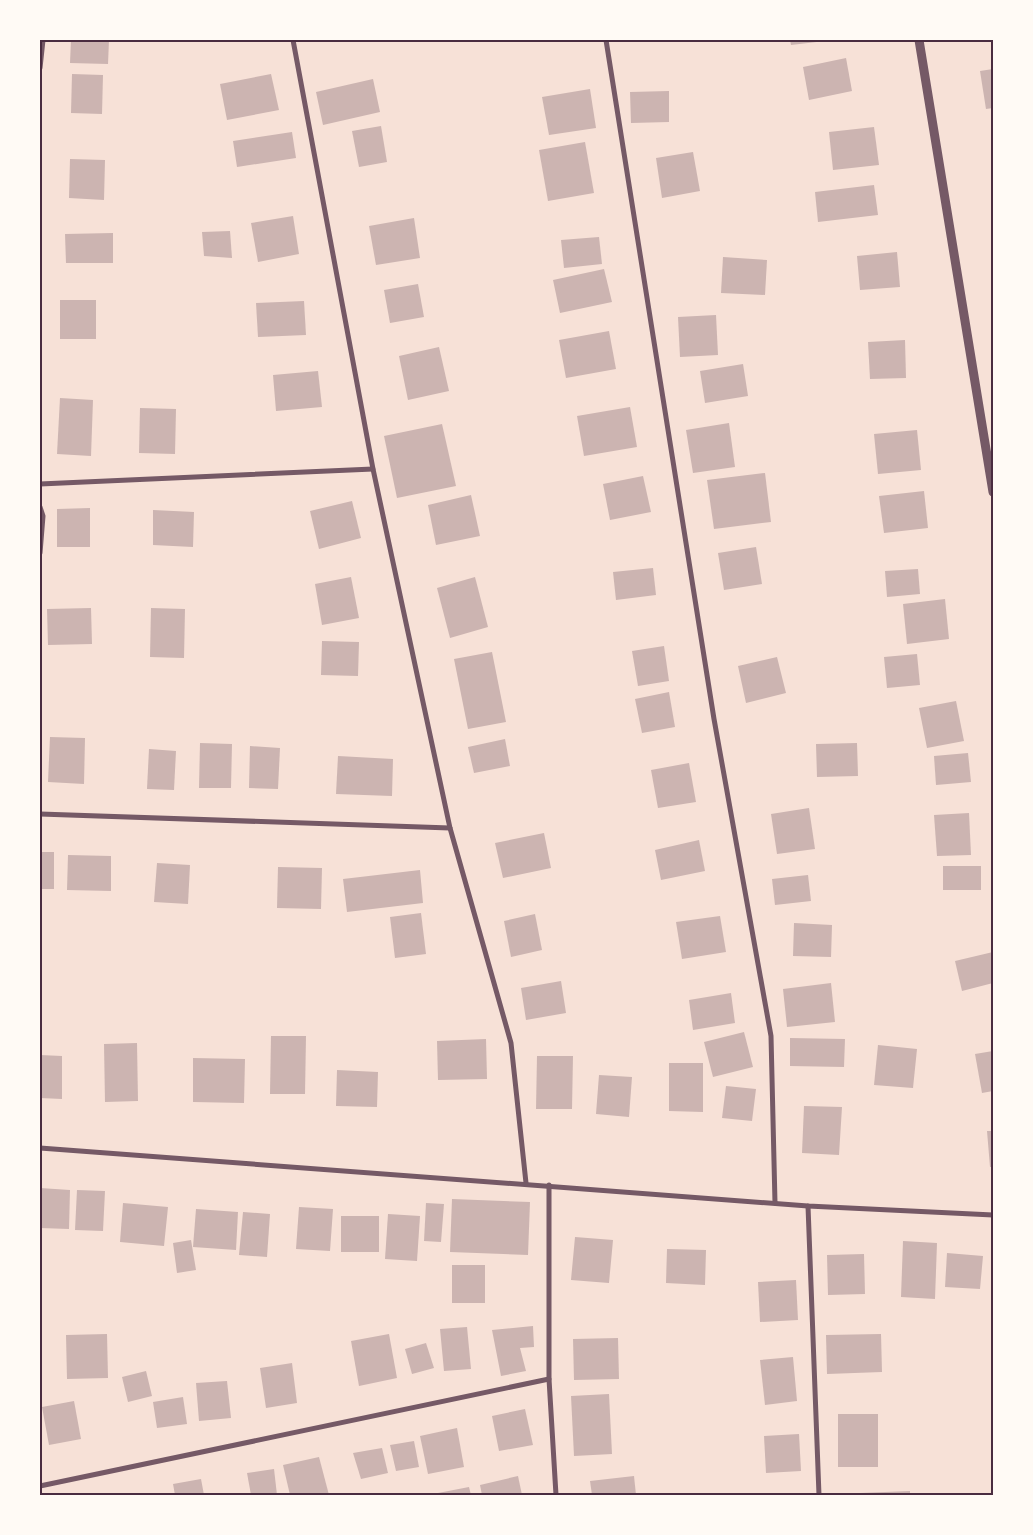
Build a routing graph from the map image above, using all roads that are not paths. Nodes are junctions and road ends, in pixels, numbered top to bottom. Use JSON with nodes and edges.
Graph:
{"nodes":[{"id":1,"x":43,"y":40,"type":"edge"},
{"id":2,"x":293,"y":40,"type":"edge"},
{"id":3,"x":606,"y":40,"type":"edge"},
{"id":4,"x":920,"y":40,"type":"edge"},
{"id":5,"x":40,"y":68,"type":"edge"},
{"id":6,"x":373,"y":469,"type":"junction"},
{"id":7,"x":40,"y":484,"type":"edge"},
{"id":8,"x":993,"y":492,"type":"edge"},
{"id":9,"x":40,"y":507,"type":"edge"},
{"id":10,"x":40,"y":552,"type":"edge"},
{"id":11,"x":40,"y":814,"type":"edge"},
{"id":12,"x":450,"y":828,"type":"junction"},
{"id":13,"x":40,"y":1148,"type":"edge"},
{"id":14,"x":526,"y":1183,"type":"junction"},
{"id":15,"x":549,"y":1185,"type":"junction"},
{"id":16,"x":775,"y":1203,"type":"junction"},
{"id":17,"x":808,"y":1206,"type":"junction"},
{"id":18,"x":993,"y":1215,"type":"edge"},
{"id":19,"x":549,"y":1379,"type":"junction"},
{"id":20,"x":40,"y":1486,"type":"edge"},
{"id":21,"x":556,"y":1495,"type":"edge"},
{"id":22,"x":819,"y":1495,"type":"edge"}],
"edges":[{"from":1,"to":5,"type":"street"},
{"from":2,"to":6,"type":"street"},
{"from":3,"to":16,"type":"street"},
{"from":4,"to":8,"type":"street"},
{"from":6,"to":7,"type":"street"},
{"from":6,"to":12,"type":"street"},
{"from":9,"to":10,"type":"street"},
{"from":11,"to":12,"type":"street"},
{"from":12,"to":14,"type":"street"},
{"from":13,"to":14,"type":"street"},
{"from":14,"to":15,"type":"street"},
{"from":15,"to":16,"type":"street"},
{"from":15,"to":19,"type":"street"},
{"from":16,"to":17,"type":"street"},
{"from":17,"to":18,"type":"street"},
{"from":17,"to":22,"type":"street"},
{"from":19,"to":20,"type":"street"},
{"from":19,"to":21,"type":"street"}]}
